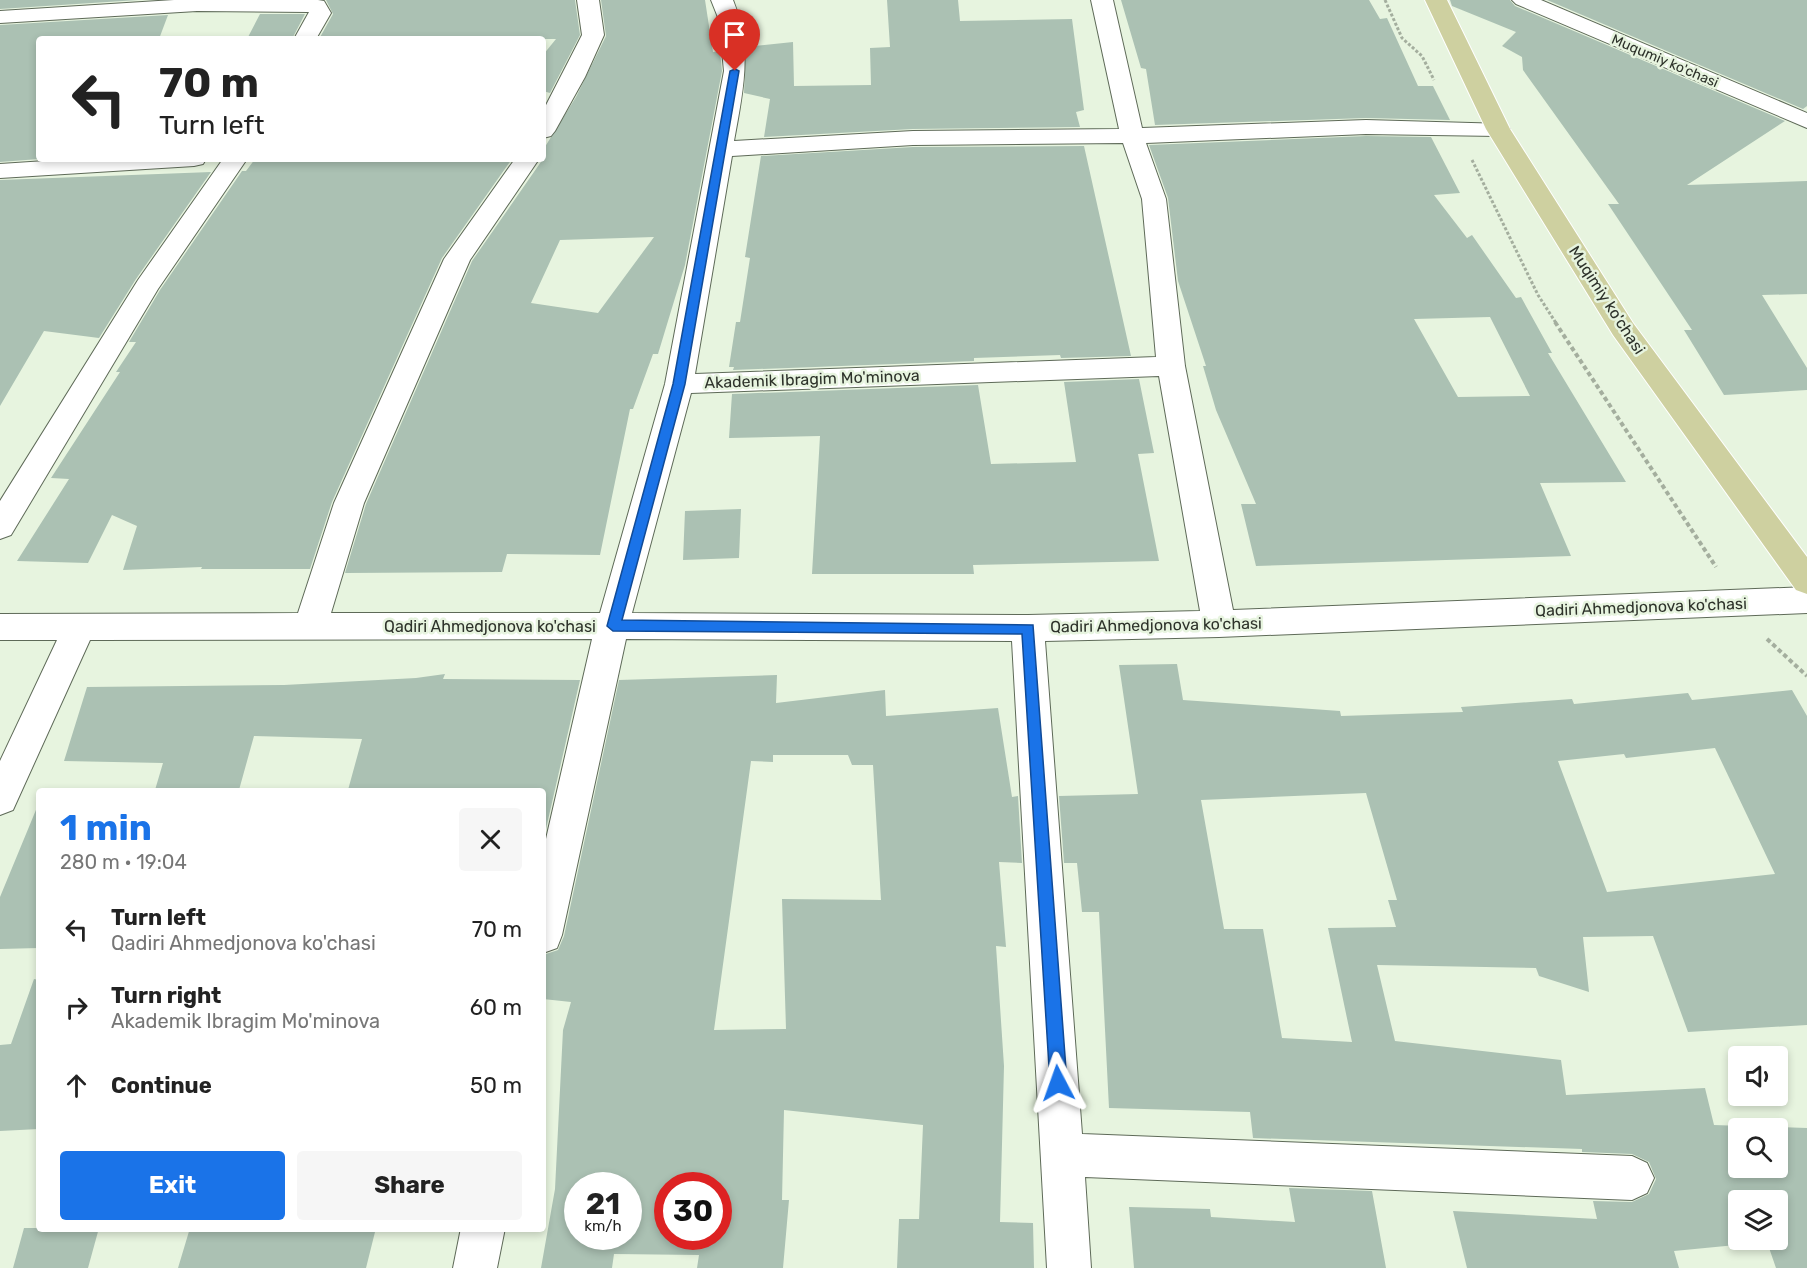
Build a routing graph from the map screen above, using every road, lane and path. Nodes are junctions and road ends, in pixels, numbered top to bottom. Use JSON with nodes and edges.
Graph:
{"nodes":[{"id":1,"x":588,"y":0,"type":"edge"},
{"id":2,"x":722,"y":0,"type":"edge"},
{"id":3,"x":1102,"y":0,"type":"edge"},
{"id":4,"x":1385,"y":0,"type":"edge"},
{"id":5,"x":1436,"y":0,"type":"edge"},
{"id":6,"x":1523,"y":0,"type":"edge"},
{"id":7,"x":0,"y":17,"type":"edge"},
{"id":8,"x":307,"y":36,"type":"edge"},
{"id":9,"x":1807,"y":121,"type":"edge"},
{"id":10,"x":546,"y":126,"type":"edge"},
{"id":11,"x":1457,"y":129,"type":"junction"},
{"id":12,"x":1498,"y":129,"type":"junction"},
{"id":13,"x":1132,"y":136,"type":"junction"},
{"id":14,"x":720,"y":149,"type":"junction"},
{"id":15,"x":146,"y":162,"type":"edge"},
{"id":16,"x":233,"y":162,"type":"edge"},
{"id":17,"x":525,"y":162,"type":"edge"},
{"id":18,"x":0,"y":171,"type":"edge"},
{"id":19,"x":1170,"y":366,"type":"junction"},
{"id":20,"x":679,"y":384,"type":"junction"},
{"id":21,"x":0,"y":527,"type":"edge"},
{"id":22,"x":1807,"y":581,"type":"edge"},
{"id":23,"x":1807,"y":600,"type":"edge"},
{"id":24,"x":1740,"y":603,"type":"junction"},
{"id":25,"x":1219,"y":624,"type":"junction"},
{"id":26,"x":0,"y":627,"type":"edge"},
{"id":27,"x":80,"y":627,"type":"junction"},
{"id":28,"x":310,"y":627,"type":"junction"},
{"id":29,"x":1028,"y":628,"type":"junction"},
{"id":30,"x":612,"y":631,"type":"junction"},
{"id":31,"x":1807,"y":676,"type":"edge"},
{"id":32,"x":0,"y":799,"type":"edge"},
{"id":33,"x":546,"y":922,"type":"edge"},
{"id":34,"x":1063,"y":1155,"type":"junction"},
{"id":35,"x":1632,"y":1178,"type":"dead end"},
{"id":36,"x":482,"y":1232,"type":"edge"},
{"id":37,"x":475,"y":1268,"type":"edge"},
{"id":38,"x":1069,"y":1268,"type":"edge"}],
"edges":[{"from":1,"to":10,"type":"street"},
{"from":2,"to":14,"type":"street"},
{"from":3,"to":13,"type":"street"},
{"from":4,"to":11,"type":"path"},
{"from":5,"to":12,"type":"main road","name":"Muqimiy ko'chasi"},
{"from":6,"to":9,"type":"street","name":"Muqumiy ko'chasi"},
{"from":7,"to":8,"type":"street"},
{"from":11,"to":12,"type":"street"},
{"from":11,"to":13,"type":"street"},
{"from":11,"to":24,"type":"path"},
{"from":12,"to":22,"type":"main road","name":"Muqimiy ko'chasi"},
{"from":13,"to":14,"type":"street"},
{"from":13,"to":19,"type":"street"},
{"from":14,"to":20,"type":"street"},
{"from":15,"to":18,"type":"street"},
{"from":16,"to":21,"type":"street"},
{"from":17,"to":28,"type":"street"},
{"from":19,"to":20,"type":"street","name":"Akademik Ibragim Mo'minova"},
{"from":19,"to":25,"type":"street"},
{"from":20,"to":30,"type":"street"},
{"from":23,"to":24,"type":"street","name":"Qadiri Ahmedjonova ko'chasi"},
{"from":24,"to":25,"type":"street","name":"Qadiri Ahmedjonova ko'chasi"},
{"from":24,"to":31,"type":"path"},
{"from":25,"to":29,"type":"street","name":"Qadiri Ahmedjonova ko'chasi"},
{"from":26,"to":27,"type":"street","name":"Qadiri Ahmedjonova ko'chasi"},
{"from":27,"to":28,"type":"street","name":"Qadiri Ahmedjonova ko'chasi"},
{"from":27,"to":32,"type":"street"},
{"from":28,"to":30,"type":"street","name":"Qadiri Ahmedjonova ko'chasi"},
{"from":29,"to":30,"type":"street","name":"Qadiri Ahmedjonova ko'chasi"},
{"from":29,"to":34,"type":"street"},
{"from":30,"to":33,"type":"street"},
{"from":34,"to":35,"type":"street"},
{"from":34,"to":38,"type":"street"},
{"from":36,"to":37,"type":"street"}]}
